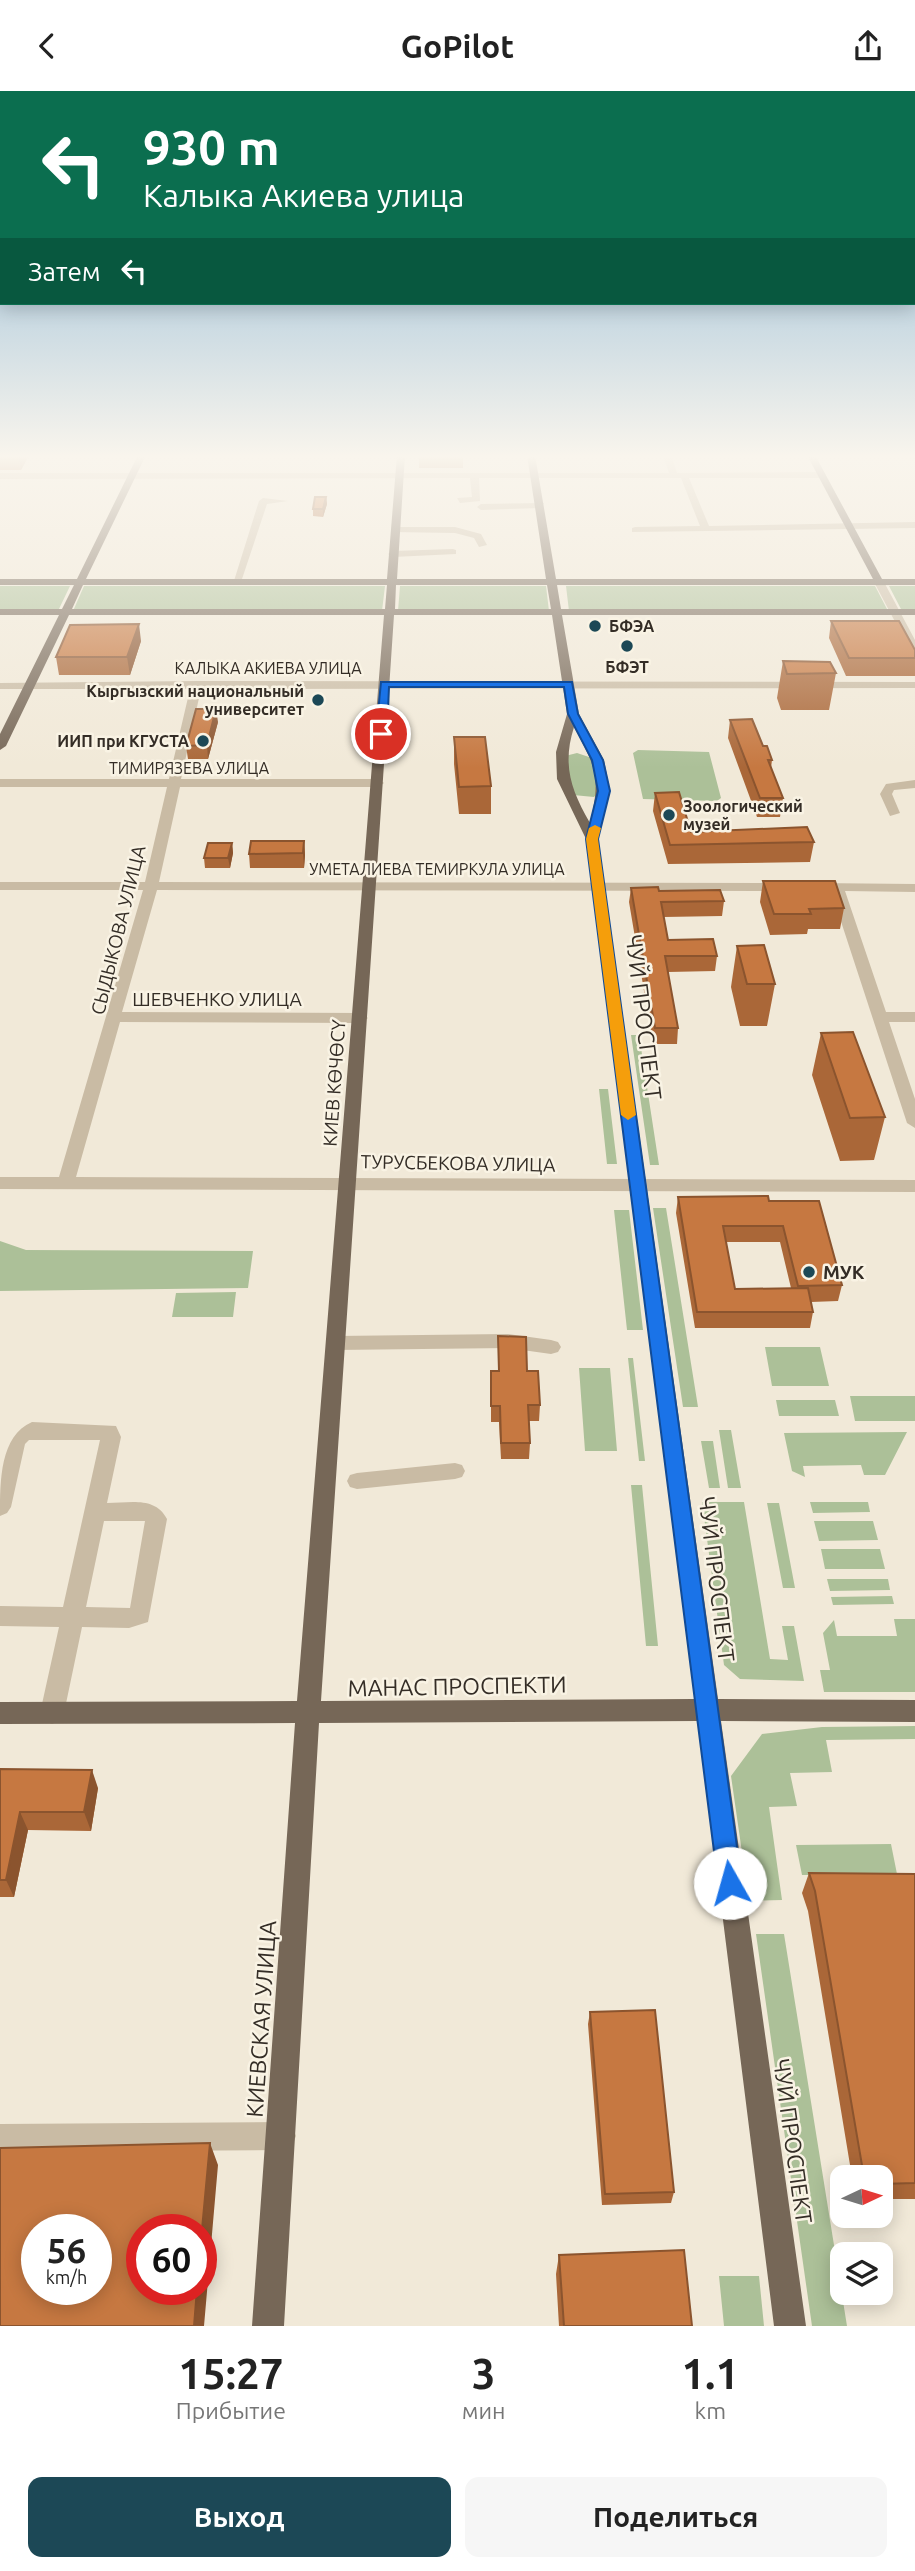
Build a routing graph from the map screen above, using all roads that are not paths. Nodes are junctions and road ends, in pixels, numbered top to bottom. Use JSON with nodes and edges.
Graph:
{"nodes":[{"id":1,"x":91,"y":559,"type":"edge"},
{"id":2,"x":244,"y":559,"type":"edge"},
{"id":3,"x":393,"y":559,"type":"edge"},
{"id":4,"x":549,"y":559,"type":"edge"},
{"id":5,"x":867,"y":559,"type":"edge"},
{"id":6,"x":0,"y":582,"type":"edge"},
{"id":7,"x":80,"y":582,"type":"junction"},
{"id":8,"x":236,"y":582,"type":"junction"},
{"id":9,"x":391,"y":582,"type":"junction"},
{"id":10,"x":553,"y":582,"type":"junction"},
{"id":11,"x":879,"y":582,"type":"junction"},
{"id":12,"x":915,"y":582,"type":"edge"},
{"id":13,"x":0,"y":612,"type":"edge"},
{"id":14,"x":65,"y":612,"type":"junction"},
{"id":15,"x":895,"y":612,"type":"junction"},
{"id":16,"x":915,"y":612,"type":"edge"},
{"id":17,"x":390,"y":613,"type":"junction"},
{"id":18,"x":558,"y":613,"type":"junction"},
{"id":19,"x":915,"y":650,"type":"edge"},
{"id":20,"x":197,"y":684,"type":"junction"},
{"id":21,"x":385,"y":684,"type":"junction"},
{"id":22,"x":569,"y":684,"type":"junction"},
{"id":23,"x":30,"y":685,"type":"junction"},
{"id":24,"x":915,"y":685,"type":"edge"},
{"id":25,"x":0,"y":686,"type":"edge"},
{"id":26,"x":573,"y":714,"type":"junction"},
{"id":27,"x":0,"y":746,"type":"edge"},
{"id":28,"x":0,"y":783,"type":"edge"},
{"id":29,"x":378,"y":783,"type":"junction"},
{"id":30,"x":172,"y":784,"type":"junction"},
{"id":31,"x":915,"y":784,"type":"edge"},
{"id":32,"x":894,"y":813,"type":"dead end"},
{"id":33,"x":592,"y":839,"type":"junction"},
{"id":34,"x":0,"y":886,"type":"edge"},
{"id":35,"x":151,"y":886,"type":"junction"},
{"id":36,"x":371,"y":886,"type":"junction"},
{"id":37,"x":598,"y":887,"type":"junction"},
{"id":38,"x":836,"y":887,"type":"junction"},
{"id":39,"x":915,"y":888,"type":"edge"},
{"id":40,"x":116,"y":1017,"type":"junction"},
{"id":41,"x":880,"y":1017,"type":"junction"},
{"id":42,"x":915,"y":1017,"type":"edge"},
{"id":43,"x":360,"y":1018,"type":"junction"},
{"id":44,"x":910,"y":1094,"type":"edge"},
{"id":45,"x":915,"y":1123,"type":"edge"},
{"id":46,"x":0,"y":1183,"type":"edge"},
{"id":47,"x":66,"y":1183,"type":"junction"},
{"id":48,"x":348,"y":1183,"type":"junction"},
{"id":49,"x":638,"y":1186,"type":"junction"},
{"id":50,"x":915,"y":1186,"type":"edge"},
{"id":51,"x":336,"y":1343,"type":"junction"},
{"id":52,"x":551,"y":1347,"type":"dead end"},
{"id":53,"x":454,"y":1471,"type":"dead end"},
{"id":54,"x":357,"y":1481,"type":"dead end"},
{"id":55,"x":0,"y":1507,"type":"edge"},
{"id":56,"x":95,"y":1512,"type":"junction"},
{"id":57,"x":0,"y":1616,"type":"edge"},
{"id":58,"x":73,"y":1616,"type":"junction"},
{"id":59,"x":706,"y":1709,"type":"junction"},
{"id":60,"x":915,"y":1711,"type":"edge"},
{"id":61,"x":0,"y":1713,"type":"edge"},
{"id":62,"x":52,"y":1713,"type":"junction"},
{"id":63,"x":309,"y":1714,"type":"junction"},
{"id":64,"x":282,"y":2136,"type":"junction"},
{"id":65,"x":0,"y":2139,"type":"edge"},
{"id":66,"x":268,"y":2326,"type":"edge"},
{"id":67,"x":790,"y":2326,"type":"edge"}],
"edges":[{"from":1,"to":7,"type":"main road"},
{"from":2,"to":8,"type":"street"},
{"from":3,"to":9,"type":"main road","name":"КИЕВ КӨЧӨСҮ"},
{"from":4,"to":10,"type":"main road","name":"ЧУЙ ПРОСПЕКТ"},
{"from":5,"to":11,"type":"main road"},
{"from":6,"to":7,"type":"main road"},
{"from":7,"to":8,"type":"main road"},
{"from":7,"to":14,"type":"main road"},
{"from":8,"to":9,"type":"main road"},
{"from":9,"to":10,"type":"main road"},
{"from":9,"to":17,"type":"main road","name":"КИЕВ КӨЧӨСҮ"},
{"from":10,"to":11,"type":"main road"},
{"from":10,"to":18,"type":"main road","name":"ЧУЙ ПРОСПЕКТ"},
{"from":11,"to":12,"type":"main road"},
{"from":11,"to":15,"type":"street"},
{"from":13,"to":14,"type":"main road"},
{"from":14,"to":17,"type":"main road"},
{"from":14,"to":23,"type":"main road"},
{"from":15,"to":16,"type":"main road"},
{"from":15,"to":18,"type":"main road"},
{"from":15,"to":19,"type":"street"},
{"from":17,"to":18,"type":"main road"},
{"from":17,"to":21,"type":"main road","name":"КИЕВ КӨЧӨСҮ"},
{"from":18,"to":22,"type":"main road","name":"ЧУЙ ПРОСПЕКТ"},
{"from":20,"to":21,"type":"street","name":"КАЛЫКА АКИЕВА УЛИЦА"},
{"from":20,"to":23,"type":"street","name":"КАЛЫКА АКИЕВА УЛИЦА"},
{"from":20,"to":30,"type":"street","name":"СЫДЫКОВА УЛИЦА"},
{"from":21,"to":22,"type":"street","name":"КАЛЫКА АКИЕВА УЛИЦА"},
{"from":21,"to":29,"type":"main road","name":"КИЕВ КӨЧӨСҮ"},
{"from":22,"to":24,"type":"street","name":"КАЛЫКА АКИЕВА УЛИЦА"},
{"from":22,"to":26,"type":"main road","name":"ЧУЙ ПРОСПЕКТ"},
{"from":23,"to":25,"type":"street","name":"КАЛЫКА АКИЕВА УЛИЦА"},
{"from":23,"to":27,"type":"main road"},
{"from":26,"to":33,"type":"main road","name":"ЧУЙ ПРОСПЕКТ"},
{"from":26,"to":33,"type":"main road","name":"ЧУЙ ПРОСПЕКТ"},
{"from":28,"to":30,"type":"street","name":"ТИМИРЯЗЕВА УЛИЦА"},
{"from":29,"to":30,"type":"street","name":"ТИМИРЯЗЕВА УЛИЦА"},
{"from":29,"to":36,"type":"main road","name":"КИЕВ КӨЧӨСҮ"},
{"from":30,"to":35,"type":"street","name":"СЫДЫКОВА УЛИЦА"},
{"from":31,"to":32,"type":"street"},
{"from":33,"to":37,"type":"main road","name":"ЧУЙ ПРОСПЕКТ"},
{"from":34,"to":35,"type":"street","name":"УМЕТАЛИЕВА ТЕМИРКУЛА УЛИЦА"},
{"from":35,"to":36,"type":"street","name":"УМЕТАЛИЕВА ТЕМИРКУЛА УЛИЦА"},
{"from":35,"to":40,"type":"street","name":"СЫДЫКОВА УЛИЦА"},
{"from":36,"to":37,"type":"street","name":"УМЕТАЛИЕВА ТЕМИРКУЛА УЛИЦА"},
{"from":36,"to":43,"type":"main road","name":"КИЕВ КӨЧӨСҮ"},
{"from":37,"to":38,"type":"street","name":"УМЕТАЛИЕВА ТЕМИРКУЛА УЛИЦА"},
{"from":37,"to":49,"type":"main road","name":"ЧУЙ ПРОСПЕКТ"},
{"from":38,"to":39,"type":"street","name":"УМЕТАЛИЕВА ТЕМИРКУЛА УЛИЦА"},
{"from":38,"to":41,"type":"street"},
{"from":40,"to":43,"type":"street","name":"ШЕВЧЕНКО УЛИЦА"},
{"from":40,"to":47,"type":"street","name":"СЫДЫКОВА УЛИЦА"},
{"from":41,"to":42,"type":"street"},
{"from":41,"to":44,"type":"street"},
{"from":43,"to":48,"type":"main road","name":"КИЕВ КӨЧӨСҮ"},
{"from":44,"to":45,"type":"street"},
{"from":46,"to":47,"type":"street","name":"ТУРУСБЕКОВА УЛИЦА"},
{"from":47,"to":48,"type":"street","name":"ТУРУСБЕКОВА УЛИЦА"},
{"from":48,"to":49,"type":"street","name":"ТУРУСБЕКОВА УЛИЦА"},
{"from":48,"to":51,"type":"main road","name":"КИЕВ КӨЧӨСҮ"},
{"from":49,"to":50,"type":"street","name":"ТУРУСБЕКОВА УЛИЦА"},
{"from":49,"to":59,"type":"main road","name":"ЧУЙ ПРОСПЕКТ"},
{"from":51,"to":52,"type":"street"},
{"from":51,"to":63,"type":"main road","name":"КИЕВ КӨЧӨСҮ"},
{"from":53,"to":54,"type":"street"},
{"from":55,"to":56,"type":"street"},
{"from":56,"to":58,"type":"street"},
{"from":56,"to":58,"type":"street"},
{"from":57,"to":58,"type":"street"},
{"from":58,"to":62,"type":"street"},
{"from":59,"to":60,"type":"main road","name":"МАНАС ПРОСПЕКТИ"},
{"from":59,"to":63,"type":"main road","name":"МАНАС ПРОСПЕКТИ"},
{"from":59,"to":67,"type":"main road","name":"ЧУЙ ПРОСПЕКТ"},
{"from":61,"to":62,"type":"main road","name":"МАНАС ПРОСПЕКТИ"},
{"from":62,"to":63,"type":"main road","name":"МАНАС ПРОСПЕКТИ"},
{"from":63,"to":64,"type":"main road","name":"КИЕВСКАЯ УЛИЦА"},
{"from":64,"to":65,"type":"street"},
{"from":64,"to":66,"type":"main road","name":"КИЕВСКАЯ УЛИЦА"}]}
